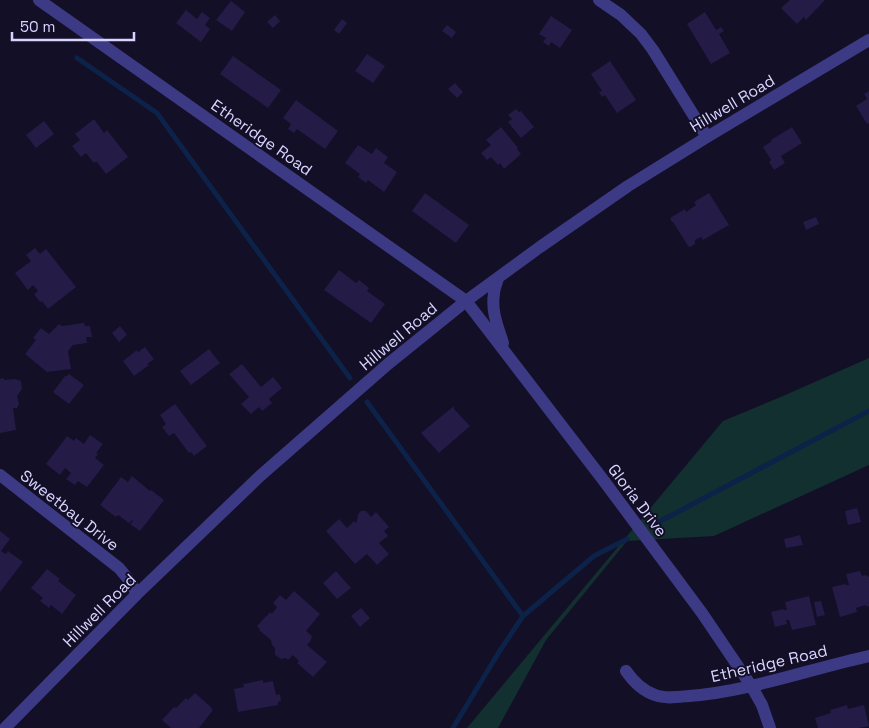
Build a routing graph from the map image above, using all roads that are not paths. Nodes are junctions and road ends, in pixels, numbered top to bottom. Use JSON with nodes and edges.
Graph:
{"nodes":[{"id":1,"x":39,"y":0,"type":"edge"},
{"id":2,"x":599,"y":0,"type":"edge"},
{"id":3,"x":869,"y":40,"type":"edge"},
{"id":4,"x":707,"y":137,"type":"junction"},
{"id":5,"x":498,"y":278,"type":"junction"},
{"id":6,"x":466,"y":301,"type":"junction"},
{"id":7,"x":506,"y":352,"type":"junction"},
{"id":8,"x":0,"y":475,"type":"edge"},
{"id":9,"x":137,"y":594,"type":"junction"},
{"id":10,"x":869,"y":656,"type":"edge"},
{"id":11,"x":626,"y":670,"type":"dead end"},
{"id":12,"x":752,"y":687,"type":"junction"},
{"id":13,"x":5,"y":728,"type":"edge"},
{"id":14,"x":770,"y":728,"type":"edge"}],
"edges":[{"from":1,"to":6,"type":"street","name":"Etheridge Road"},
{"from":2,"to":4,"type":"street"},
{"from":3,"to":4,"type":"street","name":"Hillwell Road"},
{"from":4,"to":5,"type":"street","name":"Hillwell Road"},
{"from":5,"to":6,"type":"street","name":"Hillwell Road"},
{"from":5,"to":7,"type":"street"},
{"from":6,"to":7,"type":"street","name":"Gloria Drive"},
{"from":6,"to":9,"type":"street","name":"Hillwell Road"},
{"from":7,"to":12,"type":"street","name":"Gloria Drive"},
{"from":8,"to":9,"type":"street","name":"Sweetbay Drive"},
{"from":9,"to":13,"type":"street","name":"Hillwell Road"},
{"from":10,"to":12,"type":"street","name":"Etheridge Road"},
{"from":11,"to":12,"type":"street","name":"Etheridge Road"},
{"from":12,"to":14,"type":"street","name":"Gloria Drive"}]}
